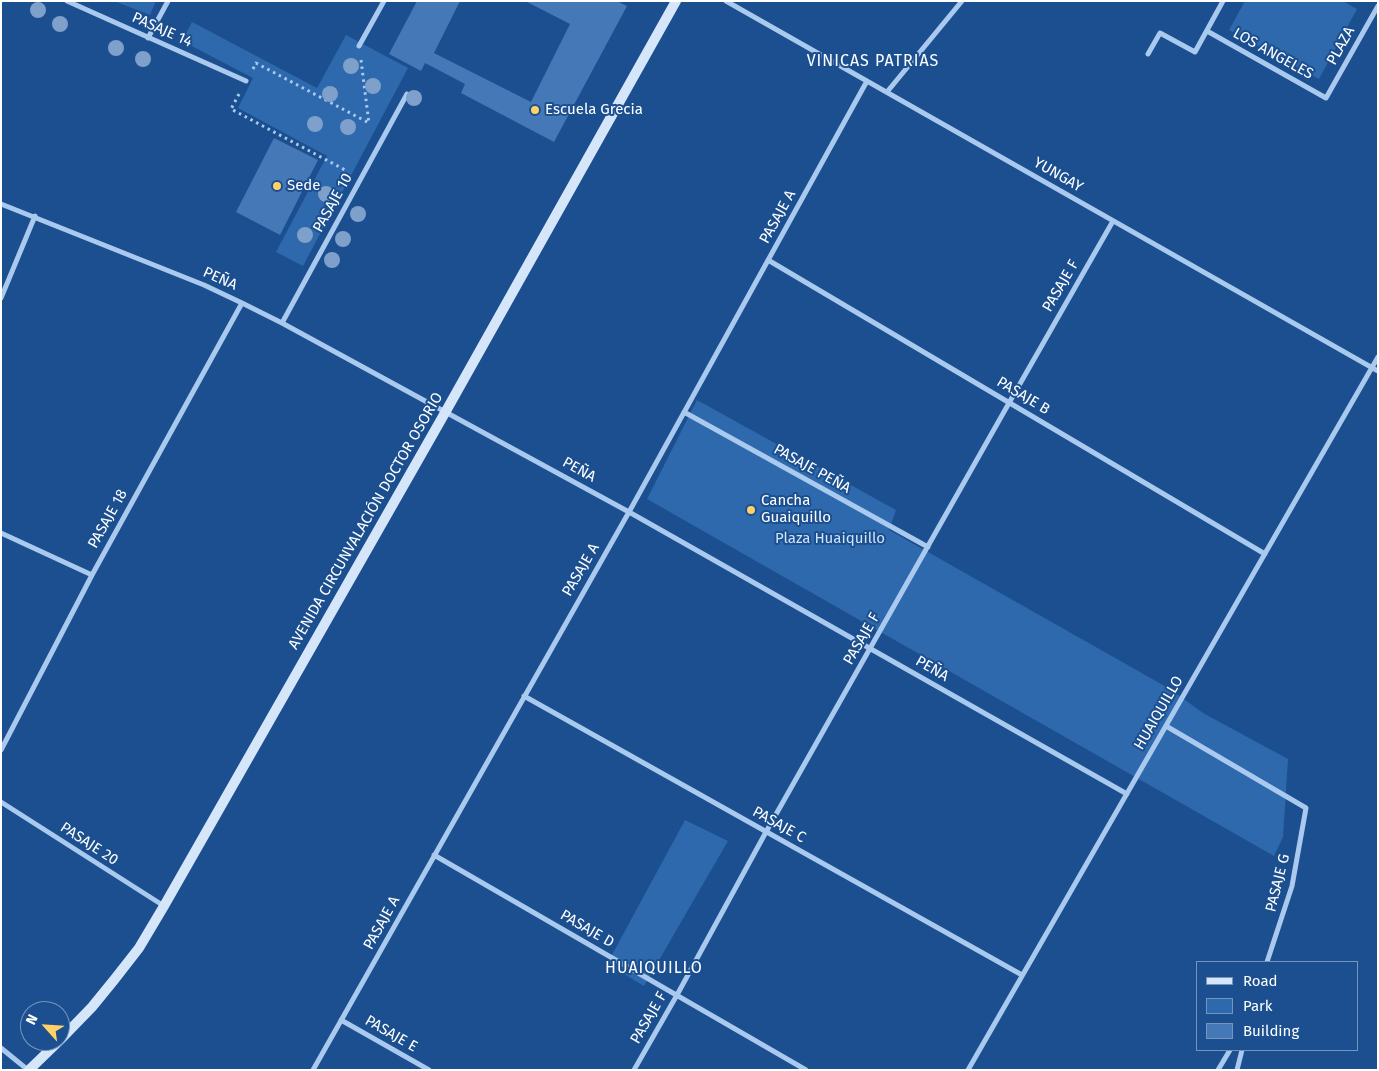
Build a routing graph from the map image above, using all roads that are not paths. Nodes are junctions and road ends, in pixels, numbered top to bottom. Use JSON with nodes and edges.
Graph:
{"nodes":[{"id":1,"x":67,"y":1,"type":"edge"},
{"id":2,"x":168,"y":1,"type":"edge"},
{"id":3,"x":384,"y":1,"type":"edge"},
{"id":4,"x":676,"y":1,"type":"edge"},
{"id":5,"x":726,"y":1,"type":"edge"},
{"id":6,"x":962,"y":1,"type":"edge"},
{"id":7,"x":1224,"y":1,"type":"edge"},
{"id":8,"x":1378,"y":6,"type":"edge"},
{"id":9,"x":1207,"y":31,"type":"junction"},
{"id":10,"x":148,"y":38,"type":"junction"},
{"id":11,"x":359,"y":46,"type":"road end"},
{"id":12,"x":1148,"y":54,"type":"dead end"},
{"id":13,"x":246,"y":81,"type":"road end"},
{"id":14,"x":867,"y":81,"type":"junction"},
{"id":15,"x":887,"y":92,"type":"junction"},
{"id":16,"x":407,"y":94,"type":"dead end"},
{"id":17,"x":1326,"y":98,"type":"joint"},
{"id":18,"x":1,"y":204,"type":"edge"},
{"id":19,"x":35,"y":216,"type":"junction"},
{"id":20,"x":1113,"y":221,"type":"junction"},
{"id":21,"x":768,"y":260,"type":"junction"},
{"id":22,"x":1,"y":298,"type":"edge"},
{"id":23,"x":242,"y":302,"type":"junction"},
{"id":24,"x":282,"y":323,"type":"junction"},
{"id":25,"x":1378,"y":357,"type":"edge"},
{"id":26,"x":1372,"y":368,"type":"junction"},
{"id":27,"x":1378,"y":371,"type":"edge"},
{"id":28,"x":1009,"y":403,"type":"junction"},
{"id":29,"x":446,"y":411,"type":"junction"},
{"id":30,"x":684,"y":412,"type":"junction"},
{"id":31,"x":629,"y":512,"type":"junction"},
{"id":32,"x":1,"y":533,"type":"edge"},
{"id":33,"x":928,"y":547,"type":"junction"},
{"id":34,"x":1265,"y":554,"type":"junction"},
{"id":35,"x":92,"y":575,"type":"junction"},
{"id":36,"x":870,"y":649,"type":"junction"},
{"id":37,"x":524,"y":696,"type":"junction"},
{"id":38,"x":1166,"y":726,"type":"junction"},
{"id":39,"x":1,"y":750,"type":"edge"},
{"id":40,"x":1126,"y":794,"type":"junction"},
{"id":41,"x":1,"y":802,"type":"edge"},
{"id":42,"x":766,"y":832,"type":"junction"},
{"id":43,"x":434,"y":855,"type":"junction"},
{"id":44,"x":164,"y":906,"type":"junction"},
{"id":45,"x":1267,"y":961,"type":"edge"},
{"id":46,"x":1022,"y":975,"type":"junction"},
{"id":47,"x":677,"y":995,"type":"junction"},
{"id":48,"x":341,"y":1020,"type":"junction"},
{"id":49,"x":70,"y":1029,"type":"edge"},
{"id":50,"x":1,"y":1048,"type":"edge"},
{"id":51,"x":48,"y":1051,"type":"edge"},
{"id":52,"x":1229,"y":1051,"type":"edge"},
{"id":53,"x":1242,"y":1051,"type":"edge"},
{"id":54,"x":28,"y":1070,"type":"edge"},
{"id":55,"x":313,"y":1070,"type":"edge"},
{"id":56,"x":429,"y":1070,"type":"edge"},
{"id":57,"x":634,"y":1070,"type":"edge"},
{"id":58,"x":806,"y":1070,"type":"edge"},
{"id":59,"x":968,"y":1070,"type":"edge"},
{"id":60,"x":1218,"y":1070,"type":"edge"},
{"id":61,"x":1237,"y":1070,"type":"edge"}],
"edges":[{"from":1,"to":10,"type":"street","name":"PASAJE 14"},
{"from":2,"to":10,"type":"street"},
{"from":3,"to":11,"type":"street"},
{"from":4,"to":29,"type":"main road","name":"AVENIDA CIRCUNVALACIÓN DOCTOR OSORIO"},
{"from":5,"to":14,"type":"street","name":"YUNGAY"},
{"from":6,"to":15,"type":"street"},
{"from":7,"to":9,"type":"street"},
{"from":8,"to":17,"type":"street","name":"PLAZA"},
{"from":9,"to":12,"type":"street"},
{"from":9,"to":17,"type":"street","name":"LOS ANGELES"},
{"from":10,"to":13,"type":"street","name":"PASAJE 14"},
{"from":14,"to":15,"type":"street","name":"YUNGAY"},
{"from":14,"to":21,"type":"street","name":"PASAJE A"},
{"from":15,"to":20,"type":"street","name":"YUNGAY"},
{"from":16,"to":24,"type":"street","name":"PASAJE 10"},
{"from":18,"to":19,"type":"street","name":"PEÑA"},
{"from":19,"to":22,"type":"street"},
{"from":19,"to":23,"type":"street","name":"PEÑA"},
{"from":20,"to":26,"type":"street","name":"YUNGAY"},
{"from":20,"to":28,"type":"street","name":"PASAJE F"},
{"from":21,"to":28,"type":"street","name":"PASAJE B"},
{"from":21,"to":30,"type":"street","name":"PASAJE A"},
{"from":23,"to":24,"type":"street","name":"PEÑA"},
{"from":23,"to":35,"type":"street","name":"PASAJE 18"},
{"from":24,"to":29,"type":"street","name":"PEÑA"},
{"from":25,"to":26,"type":"street","name":"HUAIQUILLO"},
{"from":26,"to":27,"type":"street","name":"YUNGAY"},
{"from":26,"to":34,"type":"street","name":"HUAIQUILLO"},
{"from":28,"to":33,"type":"street","name":"PASAJE F"},
{"from":28,"to":34,"type":"street","name":"PASAJE B"},
{"from":29,"to":31,"type":"street","name":"PEÑA"},
{"from":29,"to":44,"type":"main road","name":"AVENIDA CIRCUNVALACIÓN DOCTOR OSORIO"},
{"from":30,"to":31,"type":"street","name":"PASAJE A"},
{"from":30,"to":33,"type":"street","name":"PASAJE PEÑA"},
{"from":31,"to":36,"type":"street","name":"PEÑA"},
{"from":31,"to":37,"type":"street","name":"PASAJE A"},
{"from":32,"to":35,"type":"street"},
{"from":33,"to":36,"type":"street","name":"PASAJE F"},
{"from":34,"to":38,"type":"street","name":"HUAIQUILLO"},
{"from":35,"to":39,"type":"street","name":"PASAJE 18"},
{"from":36,"to":40,"type":"street","name":"PEÑA"},
{"from":36,"to":42,"type":"street","name":"PASAJE F"},
{"from":37,"to":42,"type":"street","name":"PASAJE C"},
{"from":37,"to":43,"type":"street","name":"PASAJE A"},
{"from":38,"to":40,"type":"street","name":"HUAIQUILLO"},
{"from":38,"to":45,"type":"street","name":"PASAJE G"},
{"from":40,"to":46,"type":"street","name":"HUAIQUILLO"},
{"from":41,"to":44,"type":"street","name":"PASAJE 20"},
{"from":42,"to":46,"type":"street","name":"PASAJE C"},
{"from":42,"to":47,"type":"street","name":"PASAJE F"},
{"from":43,"to":47,"type":"street","name":"PASAJE D"},
{"from":43,"to":48,"type":"street","name":"PASAJE A"},
{"from":44,"to":49,"type":"main road","name":"AVENIDA CIRCUNVALACIÓN DOCTOR OSORIO"},
{"from":46,"to":59,"type":"street","name":"HUAIQUILLO"},
{"from":47,"to":57,"type":"street","name":"PASAJE F"},
{"from":47,"to":58,"type":"street","name":"PASAJE D"},
{"from":48,"to":55,"type":"street","name":"PASAJE A"},
{"from":48,"to":56,"type":"street","name":"PASAJE E"},
{"from":50,"to":54,"type":"street"},
{"from":51,"to":54,"type":"main road","name":"AVENIDA CIRCUNVALACIÓN DOCTOR OSORIO"},
{"from":52,"to":60,"type":"street"},
{"from":53,"to":61,"type":"street"}]}
